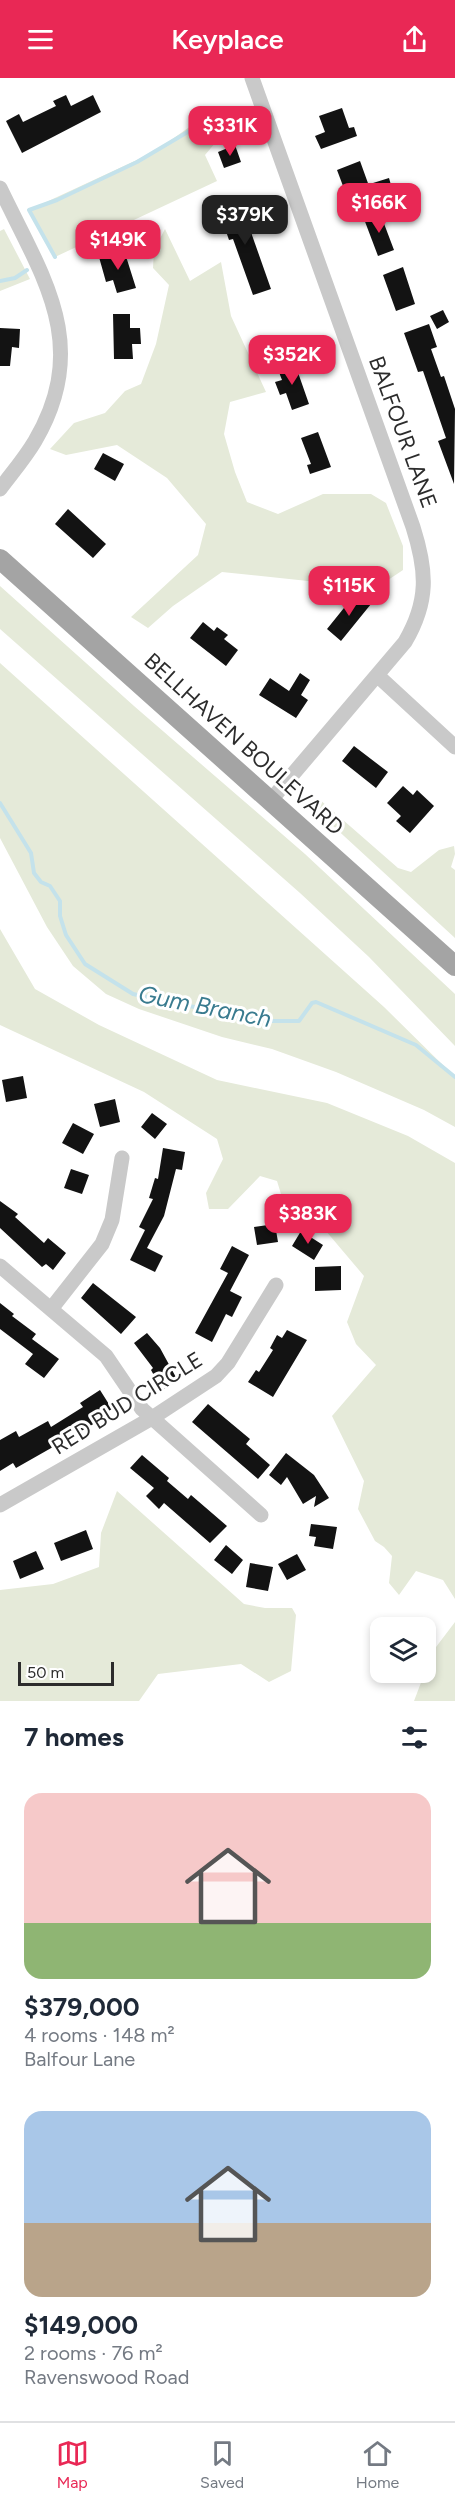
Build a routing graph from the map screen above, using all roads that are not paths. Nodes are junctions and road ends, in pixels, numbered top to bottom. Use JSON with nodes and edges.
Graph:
{"nodes":[{"id":1,"x":252,"y":78,"type":"edge"},
{"id":2,"x":0,"y":188,"type":"edge"},
{"id":3,"x":0,"y":489,"type":"edge"},
{"id":4,"x":0,"y":559,"type":"edge"},
{"id":5,"x":378,"y":676,"type":"junction"},
{"id":6,"x":455,"y":747,"type":"edge"},
{"id":7,"x":271,"y":800,"type":"junction"},
{"id":8,"x":455,"y":966,"type":"edge"},
{"id":9,"x":122,"y":1158,"type":"dead end"},
{"id":10,"x":0,"y":1266,"type":"edge"},
{"id":11,"x":276,"y":1285,"type":"dead end"},
{"id":12,"x":51,"y":1309,"type":"junction"},
{"id":13,"x":152,"y":1418,"type":"junction"},
{"id":14,"x":0,"y":1505,"type":"edge"},
{"id":15,"x":261,"y":1515,"type":"dead end"}],
"edges":[{"from":1,"to":5,"type":"street","name":"BALFOUR LANE"},
{"from":2,"to":3,"type":"street"},
{"from":4,"to":7,"type":"main road","name":"BELLHAVEN BOULEVARD"},
{"from":5,"to":6,"type":"street"},
{"from":5,"to":7,"type":"street","name":"BALFOUR LANE"},
{"from":7,"to":8,"type":"main road","name":"BELLHAVEN BOULEVARD"},
{"from":9,"to":12,"type":"street"},
{"from":10,"to":12,"type":"street"},
{"from":11,"to":13,"type":"street","name":"RED BUD CIRCLE"},
{"from":12,"to":13,"type":"street"},
{"from":13,"to":14,"type":"street","name":"RED BUD CIRCLE"},
{"from":13,"to":15,"type":"street"}]}
